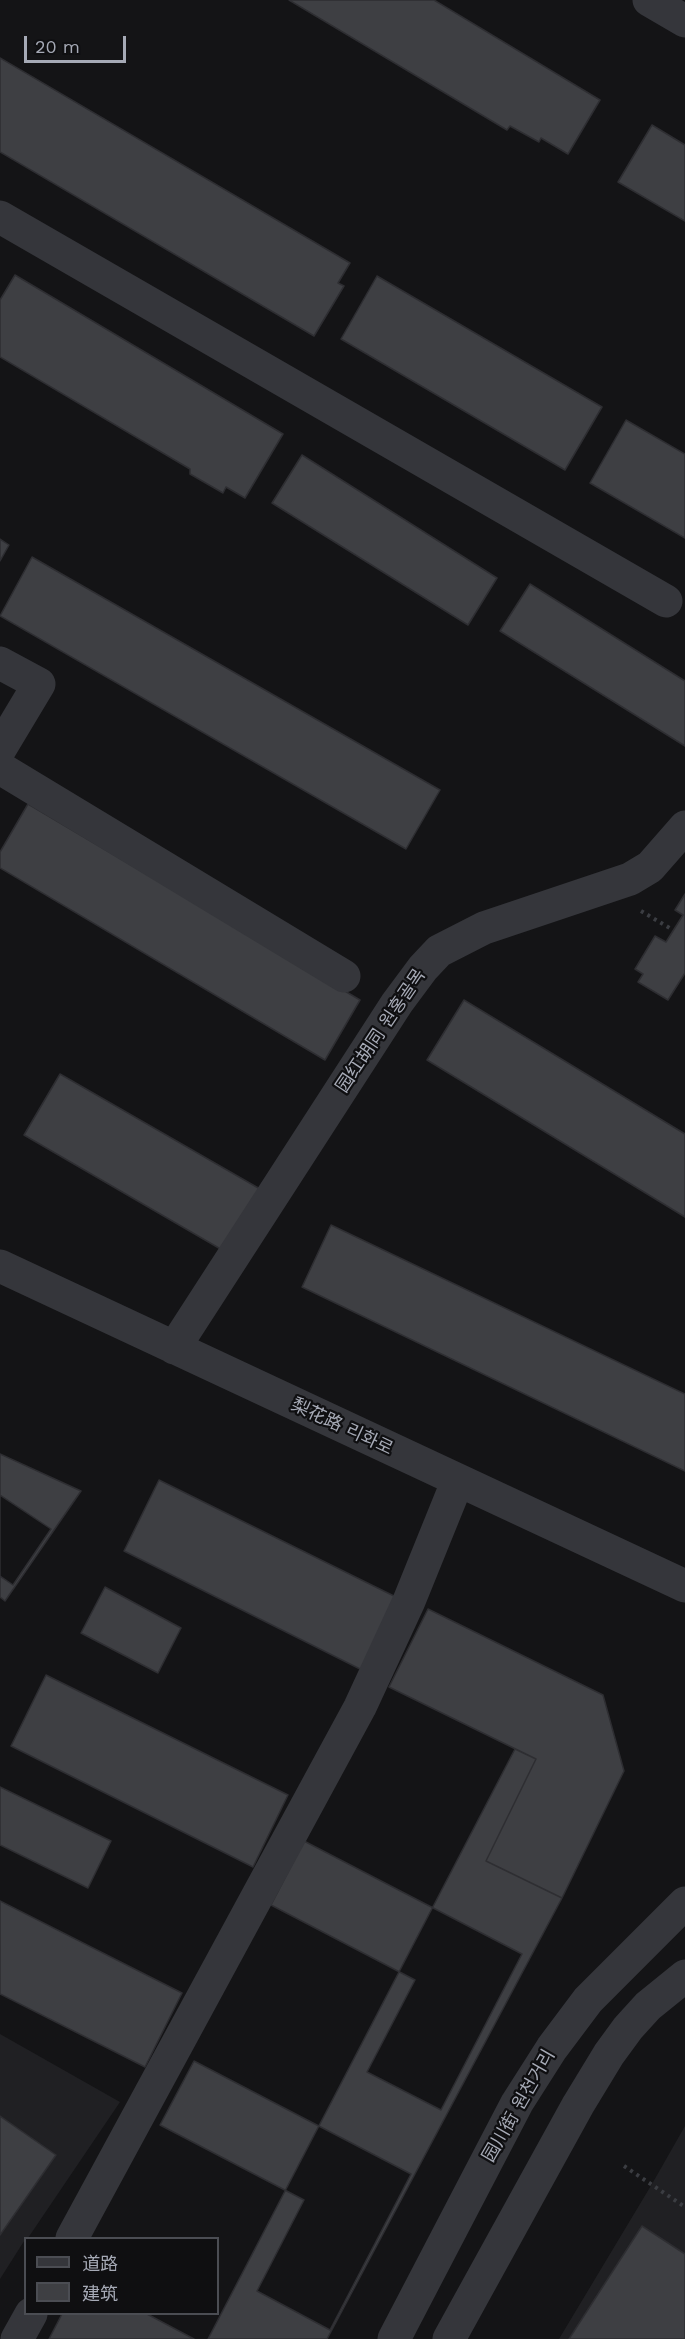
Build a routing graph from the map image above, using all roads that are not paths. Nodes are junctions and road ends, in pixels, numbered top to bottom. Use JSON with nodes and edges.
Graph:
{"nodes":[{"id":1,"x":650,"y":0,"type":"edge"},
{"id":2,"x":685,"y":21,"type":"edge"},
{"id":3,"x":0,"y":217,"type":"edge"},
{"id":4,"x":666,"y":601,"type":"dead end"},
{"id":5,"x":0,"y":663,"type":"edge"},
{"id":6,"x":0,"y":749,"type":"edge"},
{"id":7,"x":0,"y":768,"type":"edge"},
{"id":8,"x":684,"y":833,"type":"edge"},
{"id":9,"x":344,"y":976,"type":"dead end"},
{"id":10,"x":0,"y":1266,"type":"edge"},
{"id":11,"x":174,"y":1348,"type":"junction"},
{"id":12,"x":458,"y":1480,"type":"junction"},
{"id":13,"x":683,"y":1581,"type":"edge"},
{"id":14,"x":685,"y":1903,"type":"edge"},
{"id":15,"x":685,"y":1976,"type":"edge"},
{"id":16,"x":73,"y":2237,"type":"edge"},
{"id":17,"x":30,"y":2315,"type":"edge"},
{"id":18,"x":17,"y":2339,"type":"edge"},
{"id":19,"x":393,"y":2339,"type":"edge"},
{"id":20,"x":449,"y":2339,"type":"edge"}],
"edges":[{"from":1,"to":2,"type":"street"},
{"from":3,"to":4,"type":"street"},
{"from":5,"to":6,"type":"street"},
{"from":7,"to":9,"type":"street"},
{"from":8,"to":11,"type":"street","name":"园红胡同 원홍골목"},
{"from":10,"to":11,"type":"street","name":"梨花路 리화로"},
{"from":11,"to":12,"type":"street","name":"梨花路 리화로"},
{"from":12,"to":13,"type":"street","name":"梨花路 리화로"},
{"from":12,"to":16,"type":"street"},
{"from":14,"to":19,"type":"street","name":"园川街 원천거리"},
{"from":15,"to":20,"type":"street"},
{"from":17,"to":18,"type":"street"}]}
